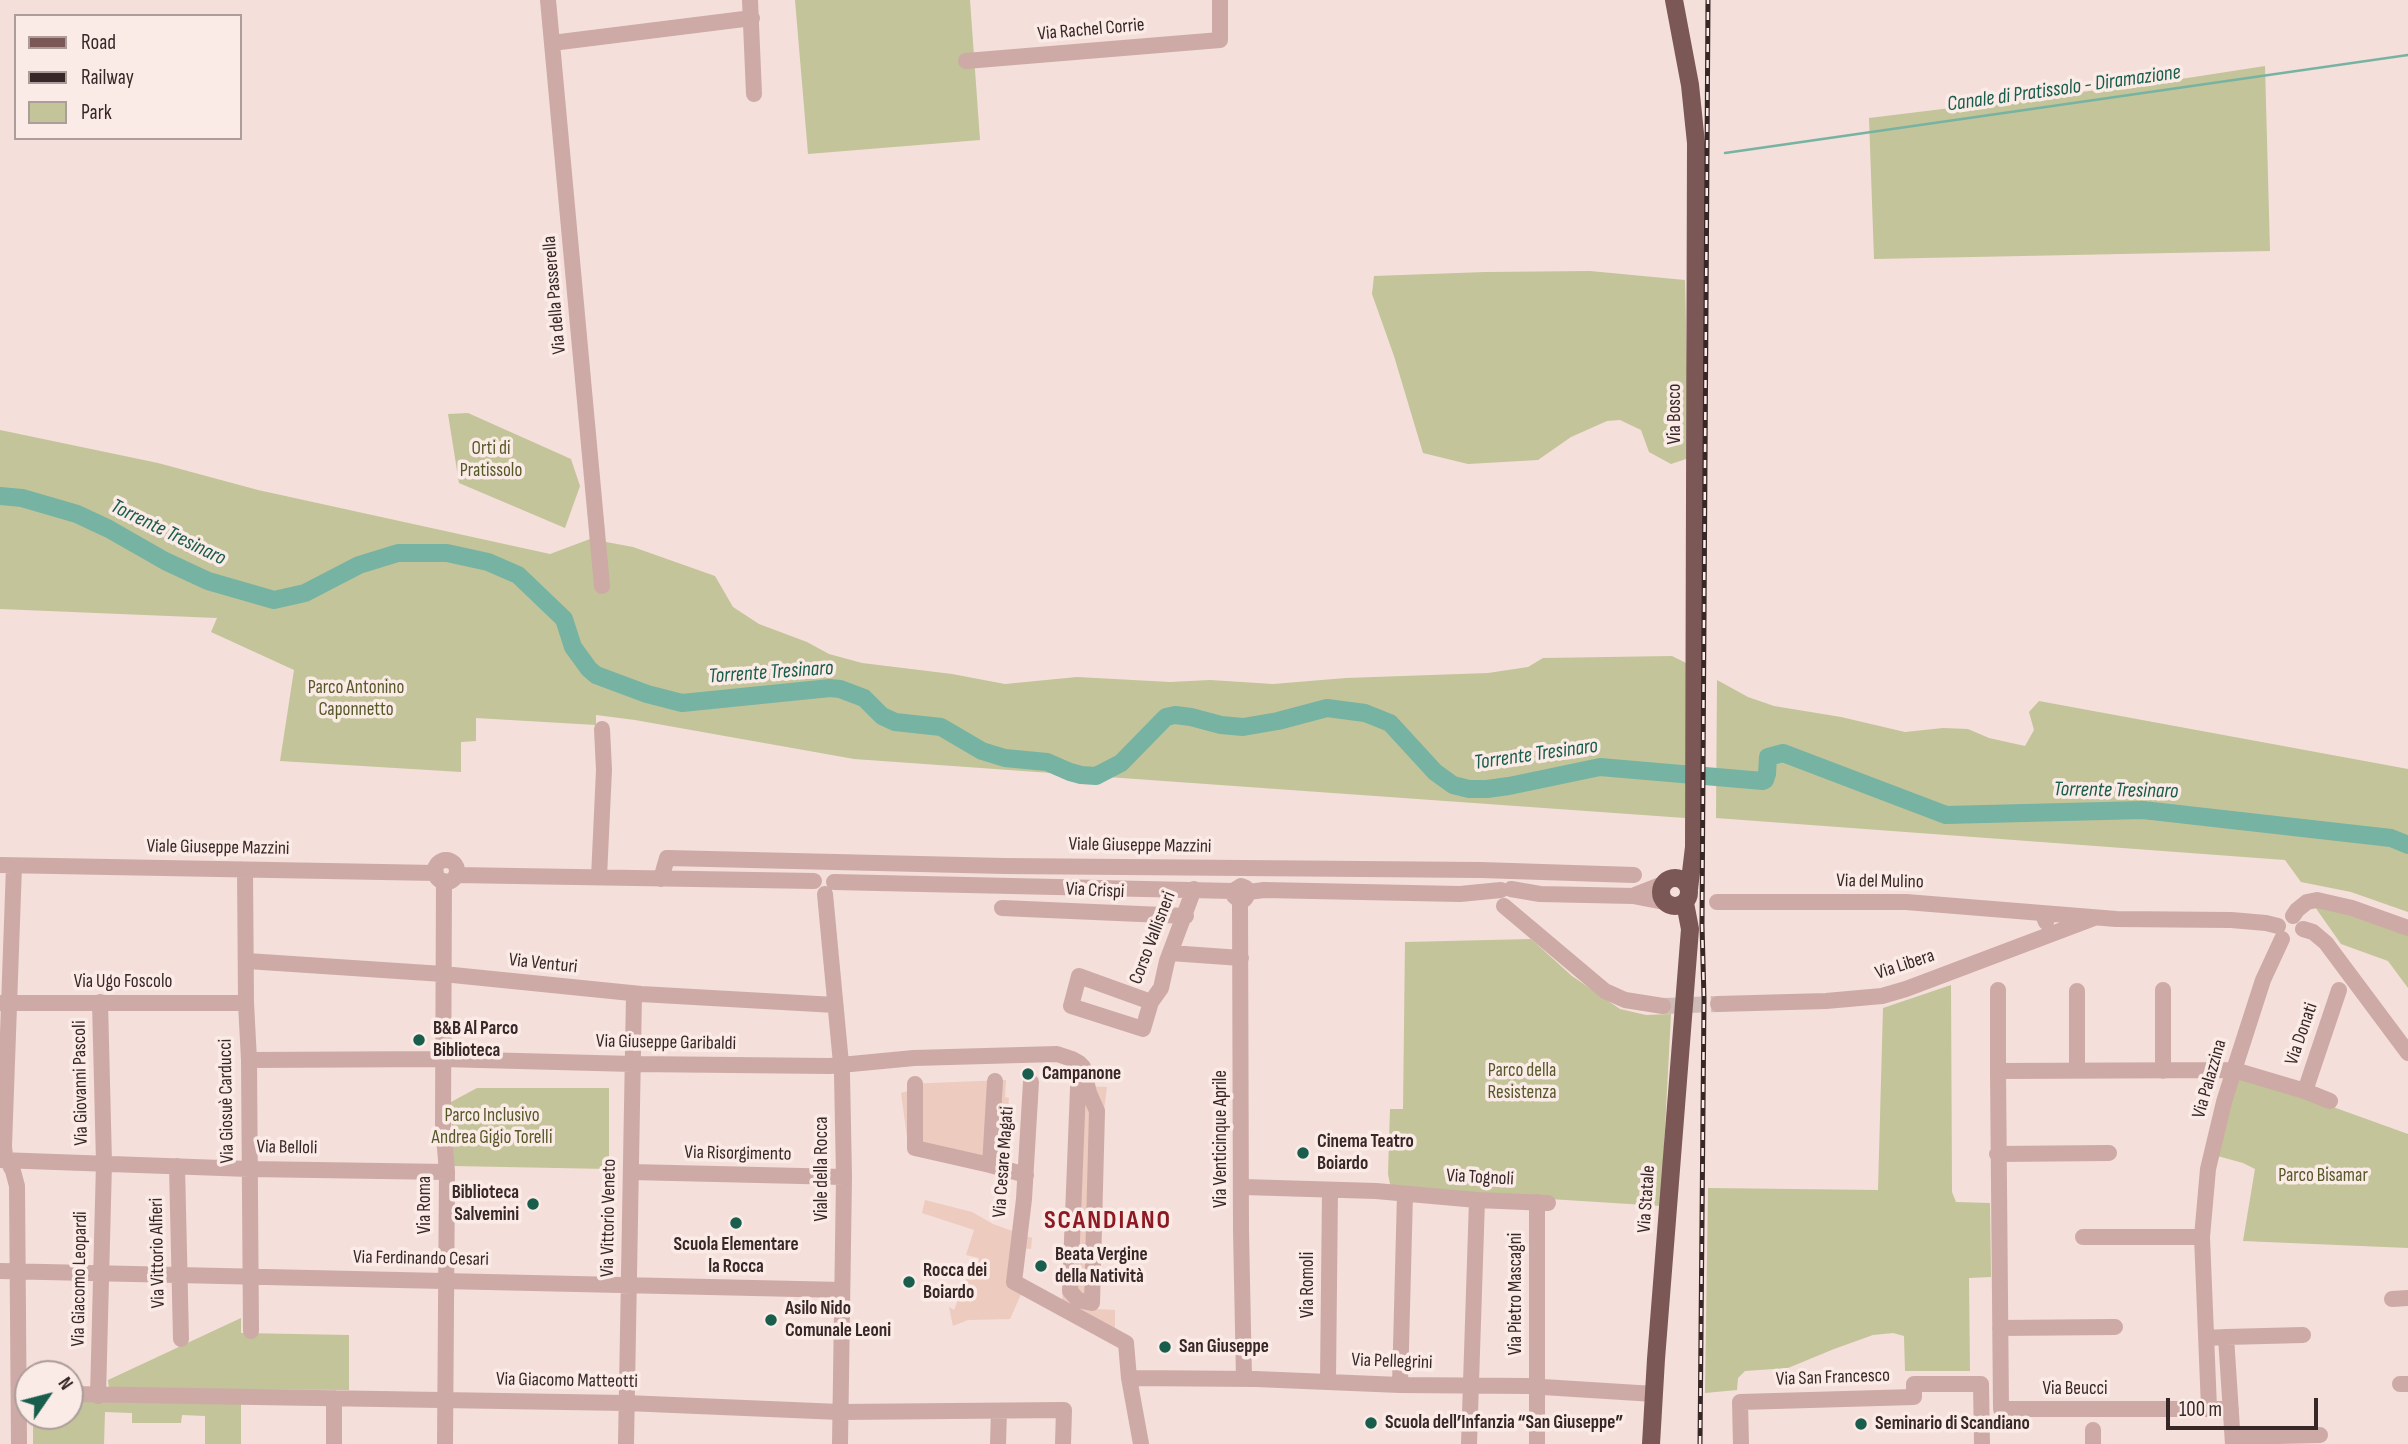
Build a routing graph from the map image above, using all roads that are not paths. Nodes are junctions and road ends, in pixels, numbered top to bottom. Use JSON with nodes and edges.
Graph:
{"nodes":[{"id":1,"x":548,"y":0,"type":"edge"},
{"id":2,"x":750,"y":0,"type":"edge"},
{"id":3,"x":1220,"y":0,"type":"edge"},
{"id":4,"x":1674,"y":0,"type":"edge"},
{"id":5,"x":752,"y":18,"type":"junction"},
{"id":6,"x":552,"y":43,"type":"junction"},
{"id":7,"x":966,"y":61,"type":"dead end"},
{"id":8,"x":754,"y":94,"type":"dead end"},
{"id":9,"x":603,"y":586,"type":"dead end"},
{"id":10,"x":602,"y":729,"type":"dead end"},
{"id":11,"x":1693,"y":834,"type":"joint"},
{"id":12,"x":7,"y":865,"type":"edge"},
{"id":13,"x":245,"y":871,"type":"junction"},
{"id":14,"x":1634,"y":875,"type":"dead end"},
{"id":15,"x":445,"y":877,"type":"junction"},
{"id":16,"x":599,"y":877,"type":"junction"},
{"id":17,"x":661,"y":879,"type":"junction"},
{"id":18,"x":824,"y":886,"type":"junction"},
{"id":19,"x":1194,"y":889,"type":"junction"},
{"id":20,"x":1241,"y":894,"type":"junction"},
{"id":21,"x":1672,"y":894,"type":"junction"},
{"id":22,"x":1508,"y":898,"type":"junction"},
{"id":23,"x":1717,"y":902,"type":"dead end"},
{"id":24,"x":1002,"y":908,"type":"dead end"},
{"id":25,"x":2042,"y":913,"type":"junction"},
{"id":26,"x":1186,"y":916,"type":"junction"},
{"id":27,"x":6,"y":918,"type":"edge"},
{"id":28,"x":2094,"y":918,"type":"junction"},
{"id":29,"x":2298,"y":923,"type":"junction"},
{"id":30,"x":2408,"y":928,"type":"edge"},
{"id":31,"x":2280,"y":933,"type":"junction"},
{"id":32,"x":2051,"y":934,"type":"junction"},
{"id":33,"x":1170,"y":953,"type":"junction"},
{"id":34,"x":1241,"y":958,"type":"junction"},
{"id":35,"x":247,"y":961,"type":"junction"},
{"id":36,"x":443,"y":974,"type":"junction"},
{"id":37,"x":1998,"y":990,"type":"dead end"},
{"id":38,"x":2163,"y":990,"type":"dead end"},
{"id":39,"x":2339,"y":990,"type":"dead end"},
{"id":40,"x":2077,"y":991,"type":"dead end"},
{"id":41,"x":634,"y":994,"type":"junction"},
{"id":42,"x":100,"y":1002,"type":"junction"},
{"id":43,"x":1151,"y":1002,"type":"junction"},
{"id":44,"x":5,"y":1003,"type":"edge"},
{"id":45,"x":246,"y":1003,"type":"junction"},
{"id":46,"x":1718,"y":1004,"type":"tunnel mouth"},
{"id":47,"x":835,"y":1005,"type":"junction"},
{"id":48,"x":1663,"y":1006,"type":"tunnel mouth"},
{"id":49,"x":2408,"y":1052,"type":"edge"},
{"id":50,"x":443,"y":1059,"type":"junction"},
{"id":51,"x":249,"y":1060,"type":"junction"},
{"id":52,"x":1079,"y":1063,"type":"junction"},
{"id":53,"x":633,"y":1064,"type":"junction"},
{"id":54,"x":841,"y":1065,"type":"junction"},
{"id":55,"x":995,"y":1068,"type":"junction"},
{"id":56,"x":1031,"y":1069,"type":"junction"},
{"id":57,"x":2077,"y":1069,"type":"junction"},
{"id":58,"x":1998,"y":1070,"type":"junction"},
{"id":59,"x":2234,"y":1070,"type":"junction"},
{"id":60,"x":2163,"y":1071,"type":"junction"},
{"id":61,"x":914,"y":1072,"type":"junction"},
{"id":62,"x":3,"y":1082,"type":"edge"},
{"id":63,"x":2305,"y":1091,"type":"junction"},
{"id":64,"x":2330,"y":1101,"type":"dead end"},
{"id":65,"x":2109,"y":1153,"type":"dead end"},
{"id":66,"x":1997,"y":1154,"type":"junction"},
{"id":67,"x":3,"y":1160,"type":"edge"},
{"id":68,"x":104,"y":1163,"type":"junction"},
{"id":69,"x":990,"y":1165,"type":"junction"},
{"id":70,"x":177,"y":1166,"type":"junction"},
{"id":71,"x":249,"y":1169,"type":"junction"},
{"id":72,"x":447,"y":1172,"type":"junction"},
{"id":73,"x":631,"y":1172,"type":"junction"},
{"id":74,"x":1026,"y":1175,"type":"junction"},
{"id":75,"x":844,"y":1177,"type":"junction"},
{"id":76,"x":1074,"y":1177,"type":"junction"},
{"id":77,"x":1097,"y":1178,"type":"junction"},
{"id":78,"x":1242,"y":1187,"type":"junction"},
{"id":79,"x":1331,"y":1190,"type":"junction"},
{"id":80,"x":1405,"y":1194,"type":"junction"},
{"id":81,"x":1477,"y":1200,"type":"junction"},
{"id":82,"x":1543,"y":1202,"type":"joint"},
{"id":83,"x":2082,"y":1237,"type":"dead end"},
{"id":84,"x":2202,"y":1237,"type":"junction"},
{"id":85,"x":0,"y":1271,"type":"edge"},
{"id":86,"x":18,"y":1271,"type":"junction"},
{"id":87,"x":101,"y":1272,"type":"junction"},
{"id":88,"x":180,"y":1274,"type":"junction"},
{"id":89,"x":251,"y":1276,"type":"junction"},
{"id":90,"x":446,"y":1281,"type":"junction"},
{"id":91,"x":629,"y":1284,"type":"junction"},
{"id":92,"x":842,"y":1290,"type":"junction"},
{"id":93,"x":2115,"y":1327,"type":"dead end"},
{"id":94,"x":2000,"y":1328,"type":"junction"},
{"id":95,"x":251,"y":1331,"type":"dead end"},
{"id":96,"x":2303,"y":1335,"type":"dead end"},
{"id":97,"x":2227,"y":1337,"type":"junction"},
{"id":98,"x":2206,"y":1338,"type":"junction"},
{"id":99,"x":181,"y":1339,"type":"dead end"},
{"id":100,"x":22,"y":1360,"type":"edge"},
{"id":101,"x":1129,"y":1378,"type":"junction"},
{"id":102,"x":1244,"y":1378,"type":"junction"},
{"id":103,"x":1328,"y":1380,"type":"junction"},
{"id":104,"x":1399,"y":1385,"type":"junction"},
{"id":105,"x":1472,"y":1385,"type":"junction"},
{"id":106,"x":1537,"y":1387,"type":"junction"},
{"id":107,"x":1654,"y":1394,"type":"junction"},
{"id":108,"x":84,"y":1395,"type":"edge"},
{"id":109,"x":98,"y":1396,"type":"junction"},
{"id":110,"x":334,"y":1398,"type":"junction"},
{"id":111,"x":446,"y":1400,"type":"junction"},
{"id":112,"x":626,"y":1403,"type":"junction"},
{"id":113,"x":2209,"y":1408,"type":"junction"},
{"id":114,"x":2231,"y":1409,"type":"junction"},
{"id":115,"x":999,"y":1411,"type":"junction"},
{"id":116,"x":840,"y":1412,"type":"junction"},
{"id":117,"x":2320,"y":1435,"type":"dead end"},
{"id":118,"x":2234,"y":1441,"type":"edge"},
{"id":119,"x":334,"y":1444,"type":"edge"},
{"id":120,"x":445,"y":1444,"type":"edge"},
{"id":121,"x":626,"y":1444,"type":"edge"},
{"id":122,"x":840,"y":1444,"type":"edge"},
{"id":123,"x":998,"y":1444,"type":"edge"},
{"id":124,"x":1063,"y":1444,"type":"edge"},
{"id":125,"x":1141,"y":1444,"type":"edge"},
{"id":126,"x":1469,"y":1444,"type":"edge"},
{"id":127,"x":1536,"y":1444,"type":"edge"},
{"id":128,"x":1651,"y":1444,"type":"edge"},
{"id":129,"x":1741,"y":1444,"type":"edge"},
{"id":130,"x":1982,"y":1444,"type":"edge"}],
"edges":[{"from":1,"to":6,"type":"street","name":"Via della Passerella"},
{"from":2,"to":5,"type":"street"},
{"from":3,"to":7,"type":"street","name":"Via Rachel Corrie"},
{"from":4,"to":11,"type":"main road","name":"Via Bosco"},
{"from":5,"to":6,"type":"street"},
{"from":5,"to":8,"type":"street"},
{"from":6,"to":9,"type":"street","name":"Via della Passerella"},
{"from":10,"to":16,"type":"street"},
{"from":11,"to":21,"type":"main road","name":"Via Statale"},
{"from":12,"to":13,"type":"street","name":"Viale Giuseppe Mazzini"},
{"from":12,"to":27,"type":"street"},
{"from":13,"to":15,"type":"street","name":"Viale Giuseppe Mazzini"},
{"from":13,"to":35,"type":"street","name":"Via Giosuè Carducci"},
{"from":14,"to":17,"type":"street","name":"Viale Giuseppe Mazzini"},
{"from":15,"to":16,"type":"street","name":"Viale Giuseppe Mazzini"},
{"from":15,"to":36,"type":"street","name":"Via Roma"},
{"from":16,"to":17,"type":"street","name":"Viale Giuseppe Mazzini"},
{"from":17,"to":18,"type":"street","name":"Viale Giuseppe Mazzini"},
{"from":18,"to":19,"type":"street","name":"Viale Giuseppe Mazzini"},
{"from":18,"to":47,"type":"street","name":"Viale della Rocca"},
{"from":19,"to":20,"type":"street","name":"Viale Giuseppe Mazzini"},
{"from":19,"to":26,"type":"street","name":"Corso Vallisneri"},
{"from":20,"to":22,"type":"street","name":"Viale Giuseppe Mazzini"},
{"from":20,"to":34,"type":"street","name":"Via Venticinque Aprile"},
{"from":21,"to":22,"type":"street","name":"Viale Giuseppe Mazzini"},
{"from":21,"to":107,"type":"main road","name":"Via Statale"},
{"from":22,"to":48,"type":"street"},
{"from":23,"to":25,"type":"street","name":"Via del Mulino"},
{"from":24,"to":26,"type":"street","name":"Via Crispi"},
{"from":25,"to":28,"type":"street","name":"Via del Mulino"},
{"from":25,"to":32,"type":"street"},
{"from":26,"to":33,"type":"street","name":"Corso Vallisneri"},
{"from":27,"to":44,"type":"street"},
{"from":28,"to":31,"type":"street","name":"Via del Mulino"},
{"from":28,"to":32,"type":"street","name":"Via Libera"},
{"from":29,"to":30,"type":"street"},
{"from":29,"to":31,"type":"street"},
{"from":29,"to":31,"type":"street"},
{"from":29,"to":49,"type":"street"},
{"from":31,"to":59,"type":"street","name":"Via Palazzina"},
{"from":32,"to":46,"type":"street","name":"Via Libera"},
{"from":33,"to":34,"type":"street"},
{"from":33,"to":43,"type":"street","name":"Corso Vallisneri"},
{"from":34,"to":78,"type":"street","name":"Via Venticinque Aprile"},
{"from":35,"to":36,"type":"street","name":"Via Venturi"},
{"from":35,"to":45,"type":"street","name":"Via Giosuè Carducci"},
{"from":36,"to":41,"type":"street","name":"Via Venturi"},
{"from":36,"to":50,"type":"street","name":"Via Roma"},
{"from":37,"to":58,"type":"street","name":"Via Beucci"},
{"from":38,"to":60,"type":"street"},
{"from":39,"to":63,"type":"street","name":"Via Donati"},
{"from":40,"to":57,"type":"street"},
{"from":41,"to":47,"type":"street","name":"Via Venturi"},
{"from":41,"to":53,"type":"street","name":"Via Vittorio Veneto"},
{"from":42,"to":44,"type":"street","name":"Via Ugo Foscolo"},
{"from":42,"to":45,"type":"street","name":"Via Ugo Foscolo"},
{"from":42,"to":68,"type":"street","name":"Via Giovanni Pascoli"},
{"from":43,"to":43,"type":"street","name":"Corso Vallisneri"},
{"from":44,"to":62,"type":"street"},
{"from":45,"to":51,"type":"street","name":"Via Giosuè Carducci"},
{"from":47,"to":54,"type":"street","name":"Viale della Rocca"},
{"from":50,"to":51,"type":"street","name":"Via Giuseppe Garibaldi"},
{"from":50,"to":53,"type":"street","name":"Via Giuseppe Garibaldi"},
{"from":50,"to":72,"type":"street","name":"Via Roma"},
{"from":51,"to":71,"type":"street","name":"Via Giosuè Carducci"},
{"from":52,"to":56,"type":"street","name":"Via Giuseppe Garibaldi"},
{"from":52,"to":76,"type":"street"},
{"from":52,"to":77,"type":"street"},
{"from":53,"to":54,"type":"street","name":"Via Giuseppe Garibaldi"},
{"from":53,"to":73,"type":"street","name":"Via Vittorio Veneto"},
{"from":54,"to":61,"type":"street","name":"Via Giuseppe Garibaldi"},
{"from":54,"to":75,"type":"street","name":"Viale della Rocca"},
{"from":55,"to":56,"type":"street","name":"Via Giuseppe Garibaldi"},
{"from":55,"to":61,"type":"street","name":"Via Giuseppe Garibaldi"},
{"from":55,"to":69,"type":"street"},
{"from":56,"to":74,"type":"street","name":"Via Cesare Magati"},
{"from":57,"to":58,"type":"street"},
{"from":57,"to":60,"type":"street"},
{"from":58,"to":66,"type":"street","name":"Via Beucci"},
{"from":59,"to":60,"type":"street"},
{"from":59,"to":63,"type":"street"},
{"from":59,"to":84,"type":"street","name":"Via Palazzina"},
{"from":61,"to":69,"type":"street"},
{"from":62,"to":67,"type":"street"},
{"from":63,"to":64,"type":"street"},
{"from":65,"to":66,"type":"street"},
{"from":66,"to":94,"type":"street","name":"Via Beucci"},
{"from":67,"to":68,"type":"street","name":"Via Belloli"},
{"from":67,"to":86,"type":"street"},
{"from":68,"to":70,"type":"street","name":"Via Belloli"},
{"from":68,"to":87,"type":"street","name":"Via Giacomo Leopardi"},
{"from":69,"to":74,"type":"street"},
{"from":70,"to":71,"type":"street","name":"Via Belloli"},
{"from":70,"to":88,"type":"street","name":"Via Vittorio Alfieri"},
{"from":71,"to":72,"type":"street","name":"Via Belloli"},
{"from":71,"to":89,"type":"street","name":"Via Giosuè Carducci"},
{"from":72,"to":90,"type":"street","name":"Via Roma"},
{"from":73,"to":75,"type":"street","name":"Via Risorgimento"},
{"from":73,"to":91,"type":"street","name":"Via Vittorio Veneto"},
{"from":74,"to":101,"type":"street","name":"Via Cesare Magati"},
{"from":75,"to":92,"type":"street","name":"Viale della Rocca"},
{"from":76,"to":77,"type":"street"},
{"from":76,"to":77,"type":"street"},
{"from":78,"to":79,"type":"street","name":"Via Tognoli"},
{"from":78,"to":102,"type":"street","name":"Via Venticinque Aprile"},
{"from":79,"to":80,"type":"street","name":"Via Tognoli"},
{"from":79,"to":103,"type":"street","name":"Via Romoli"},
{"from":80,"to":81,"type":"street","name":"Via Tognoli"},
{"from":80,"to":104,"type":"street"},
{"from":81,"to":82,"type":"street","name":"Via Tognoli"},
{"from":81,"to":105,"type":"street"},
{"from":82,"to":106,"type":"street","name":"Via Pietro Mascagni"},
{"from":83,"to":84,"type":"street"},
{"from":84,"to":98,"type":"street","name":"Via Palazzina"},
{"from":85,"to":86,"type":"street","name":"Via Ferdinando Cesari"},
{"from":86,"to":87,"type":"street","name":"Via Ferdinando Cesari"},
{"from":86,"to":100,"type":"street"},
{"from":87,"to":88,"type":"street","name":"Via Ferdinando Cesari"},
{"from":87,"to":109,"type":"street","name":"Via Giacomo Leopardi"},
{"from":88,"to":89,"type":"street","name":"Via Ferdinando Cesari"},
{"from":88,"to":99,"type":"street","name":"Via Vittorio Alfieri"},
{"from":89,"to":90,"type":"street","name":"Via Ferdinando Cesari"},
{"from":89,"to":95,"type":"street","name":"Via Giosuè Carducci"},
{"from":90,"to":91,"type":"street","name":"Via Ferdinando Cesari"},
{"from":90,"to":111,"type":"street","name":"Via Roma"},
{"from":91,"to":92,"type":"street","name":"Via Ferdinando Cesari"},
{"from":91,"to":112,"type":"street","name":"Via Vittorio Veneto"},
{"from":92,"to":116,"type":"street","name":"Viale della Rocca"},
{"from":93,"to":94,"type":"street"},
{"from":94,"to":113,"type":"street","name":"Via Beucci"},
{"from":96,"to":97,"type":"street"},
{"from":97,"to":98,"type":"street"},
{"from":97,"to":114,"type":"street"},
{"from":98,"to":113,"type":"street","name":"Via Palazzina"},
{"from":101,"to":102,"type":"street","name":"Via Pellegrini"},
{"from":101,"to":125,"type":"street"},
{"from":102,"to":103,"type":"street","name":"Via Pellegrini"},
{"from":103,"to":104,"type":"street","name":"Via Pellegrini"},
{"from":104,"to":105,"type":"street","name":"Via Pellegrini"},
{"from":105,"to":106,"type":"street","name":"Via Pellegrini"},
{"from":105,"to":126,"type":"street"},
{"from":106,"to":107,"type":"street","name":"Via Pellegrini"},
{"from":106,"to":127,"type":"street","name":"Via Pietro Mascagni"},
{"from":107,"to":128,"type":"main road","name":"Via Statale"},
{"from":108,"to":109,"type":"street","name":"Via Giacomo Matteotti"},
{"from":109,"to":110,"type":"street","name":"Via Giacomo Matteotti"},
{"from":110,"to":111,"type":"street","name":"Via Giacomo Matteotti"},
{"from":110,"to":119,"type":"street"},
{"from":111,"to":112,"type":"street","name":"Via Giacomo Matteotti"},
{"from":111,"to":120,"type":"street","name":"Via Roma"},
{"from":112,"to":116,"type":"street","name":"Via Giacomo Matteotti"},
{"from":112,"to":121,"type":"street","name":"Via Vittorio Veneto"},
{"from":113,"to":114,"type":"street","name":"Via Beucci"},
{"from":114,"to":118,"type":"street"},
{"from":115,"to":116,"type":"street","name":"Via Giacomo Matteotti"},
{"from":115,"to":123,"type":"street"},
{"from":115,"to":124,"type":"street","name":"Via Giacomo Matteotti"},
{"from":116,"to":122,"type":"street","name":"Viale della Rocca"},
{"from":117,"to":118,"type":"street"},
{"from":129,"to":130,"type":"street","name":"Via San Francesco"}]}
